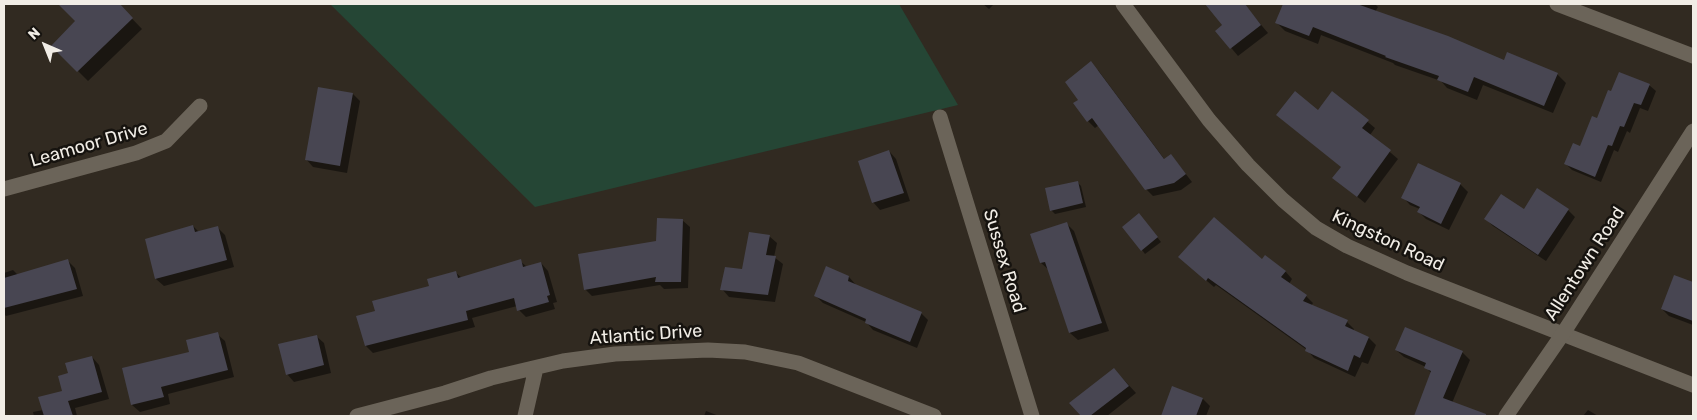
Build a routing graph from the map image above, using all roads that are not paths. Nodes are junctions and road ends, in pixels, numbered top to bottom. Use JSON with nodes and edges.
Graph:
{"nodes":[{"id":1,"x":1123,"y":4,"type":"edge"},
{"id":2,"x":1557,"y":4,"type":"edge"},
{"id":3,"x":1693,"y":56,"type":"edge"},
{"id":4,"x":200,"y":106,"type":"dead end"},
{"id":5,"x":940,"y":116,"type":"dead end"},
{"id":6,"x":1693,"y":132,"type":"edge"},
{"id":7,"x":4,"y":189,"type":"edge"},
{"id":8,"x":1562,"y":335,"type":"junction"},
{"id":9,"x":536,"y":368,"type":"junction"},
{"id":10,"x":1693,"y":385,"type":"edge"},
{"id":11,"x":357,"y":416,"type":"edge"},
{"id":12,"x":525,"y":416,"type":"edge"},
{"id":13,"x":934,"y":416,"type":"edge"},
{"id":14,"x":1032,"y":416,"type":"edge"},
{"id":15,"x":1506,"y":416,"type":"edge"}],
"edges":[{"from":1,"to":8,"type":"street","name":"Kingston Road"},
{"from":2,"to":3,"type":"street"},
{"from":4,"to":7,"type":"street","name":"Leamoor Drive"},
{"from":5,"to":14,"type":"street","name":"Sussex Road"},
{"from":6,"to":8,"type":"street","name":"Allentown Road"},
{"from":8,"to":10,"type":"street","name":"Kingston Road"},
{"from":8,"to":15,"type":"street","name":"Allentown Road"},
{"from":9,"to":11,"type":"street","name":"Atlantic Drive"},
{"from":9,"to":12,"type":"street"},
{"from":9,"to":13,"type":"street","name":"Atlantic Drive"}]}
